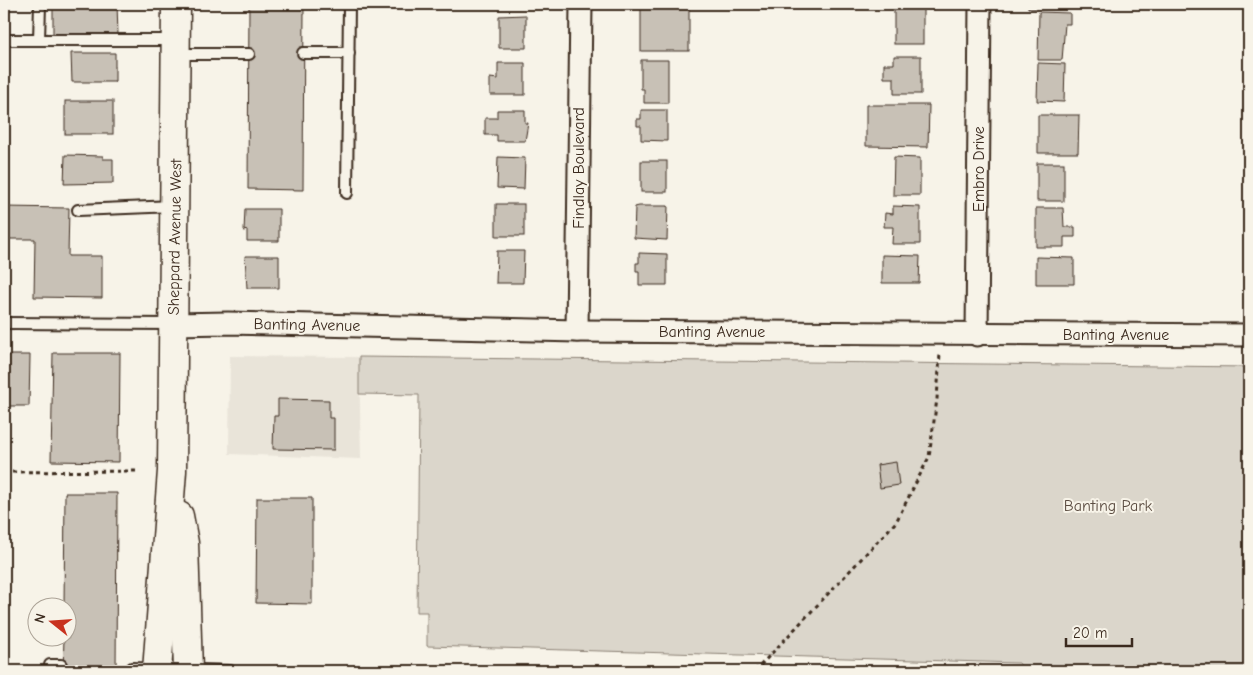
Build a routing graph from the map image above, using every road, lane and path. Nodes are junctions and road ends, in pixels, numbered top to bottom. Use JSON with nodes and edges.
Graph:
{"nodes":[{"id":1,"x":40,"y":4,"type":"edge"},
{"id":2,"x":176,"y":4,"type":"edge"},
{"id":3,"x":349,"y":4,"type":"edge"},
{"id":4,"x":581,"y":4,"type":"edge"},
{"id":5,"x":980,"y":4,"type":"edge"},
{"id":6,"x":4,"y":40,"type":"edge"},
{"id":7,"x":39,"y":40,"type":"junction"},
{"id":8,"x":176,"y":47,"type":"junction"},
{"id":9,"x":349,"y":53,"type":"junction"},
{"id":10,"x":249,"y":54,"type":"dead end"},
{"id":11,"x":304,"y":54,"type":"dead end"},
{"id":12,"x":347,"y":194,"type":"dead end"},
{"id":13,"x":176,"y":206,"type":"junction"},
{"id":14,"x":78,"y":210,"type":"dead end"},
{"id":15,"x":4,"y":323,"type":"edge"},
{"id":16,"x":174,"y":324,"type":"junction"},
{"id":17,"x":577,"y":331,"type":"junction"},
{"id":18,"x":977,"y":335,"type":"junction"},
{"id":19,"x":1249,"y":335,"type":"edge"},
{"id":20,"x":940,"y":350,"type":"dead end"},
{"id":21,"x":172,"y":470,"type":"junction"},
{"id":22,"x":140,"y":471,"type":"dead end"},
{"id":23,"x":4,"y":472,"type":"edge"},
{"id":24,"x":50,"y":665,"type":"dead end"},
{"id":25,"x":61,"y":665,"type":"dead end"},
{"id":26,"x":149,"y":669,"type":"edge"},
{"id":27,"x":188,"y":670,"type":"edge"},
{"id":28,"x":230,"y":671,"type":"edge"},
{"id":29,"x":755,"y":671,"type":"edge"}],
"edges":[{"from":1,"to":7,"type":"lane"},
{"from":2,"to":8,"type":"main road","name":"Sheppard Avenue West"},
{"from":3,"to":9,"type":"lane"},
{"from":4,"to":17,"type":"street","name":"Findlay Boulevard"},
{"from":5,"to":18,"type":"street","name":"Embro Drive"},
{"from":6,"to":7,"type":"lane"},
{"from":7,"to":8,"type":"lane"},
{"from":8,"to":10,"type":"lane"},
{"from":8,"to":13,"type":"main road","name":"Sheppard Avenue West"},
{"from":9,"to":11,"type":"lane"},
{"from":9,"to":12,"type":"lane"},
{"from":13,"to":14,"type":"lane"},
{"from":13,"to":16,"type":"main road","name":"Sheppard Avenue West"},
{"from":15,"to":16,"type":"lane"},
{"from":16,"to":17,"type":"street","name":"Banting Avenue"},
{"from":16,"to":21,"type":"main road","name":"Sheppard Avenue West"},
{"from":17,"to":18,"type":"street","name":"Banting Avenue"},
{"from":18,"to":19,"type":"street","name":"Banting Avenue"},
{"from":20,"to":29,"type":"path"},
{"from":21,"to":26,"type":"main road","name":"Sheppard Avenue West"},
{"from":21,"to":27,"type":"main road","name":"Sheppard Avenue West"},
{"from":22,"to":23,"type":"path"},
{"from":24,"to":25,"type":"lane"},
{"from":26,"to":27,"type":"lane"},
{"from":27,"to":28,"type":"lane"}]}
